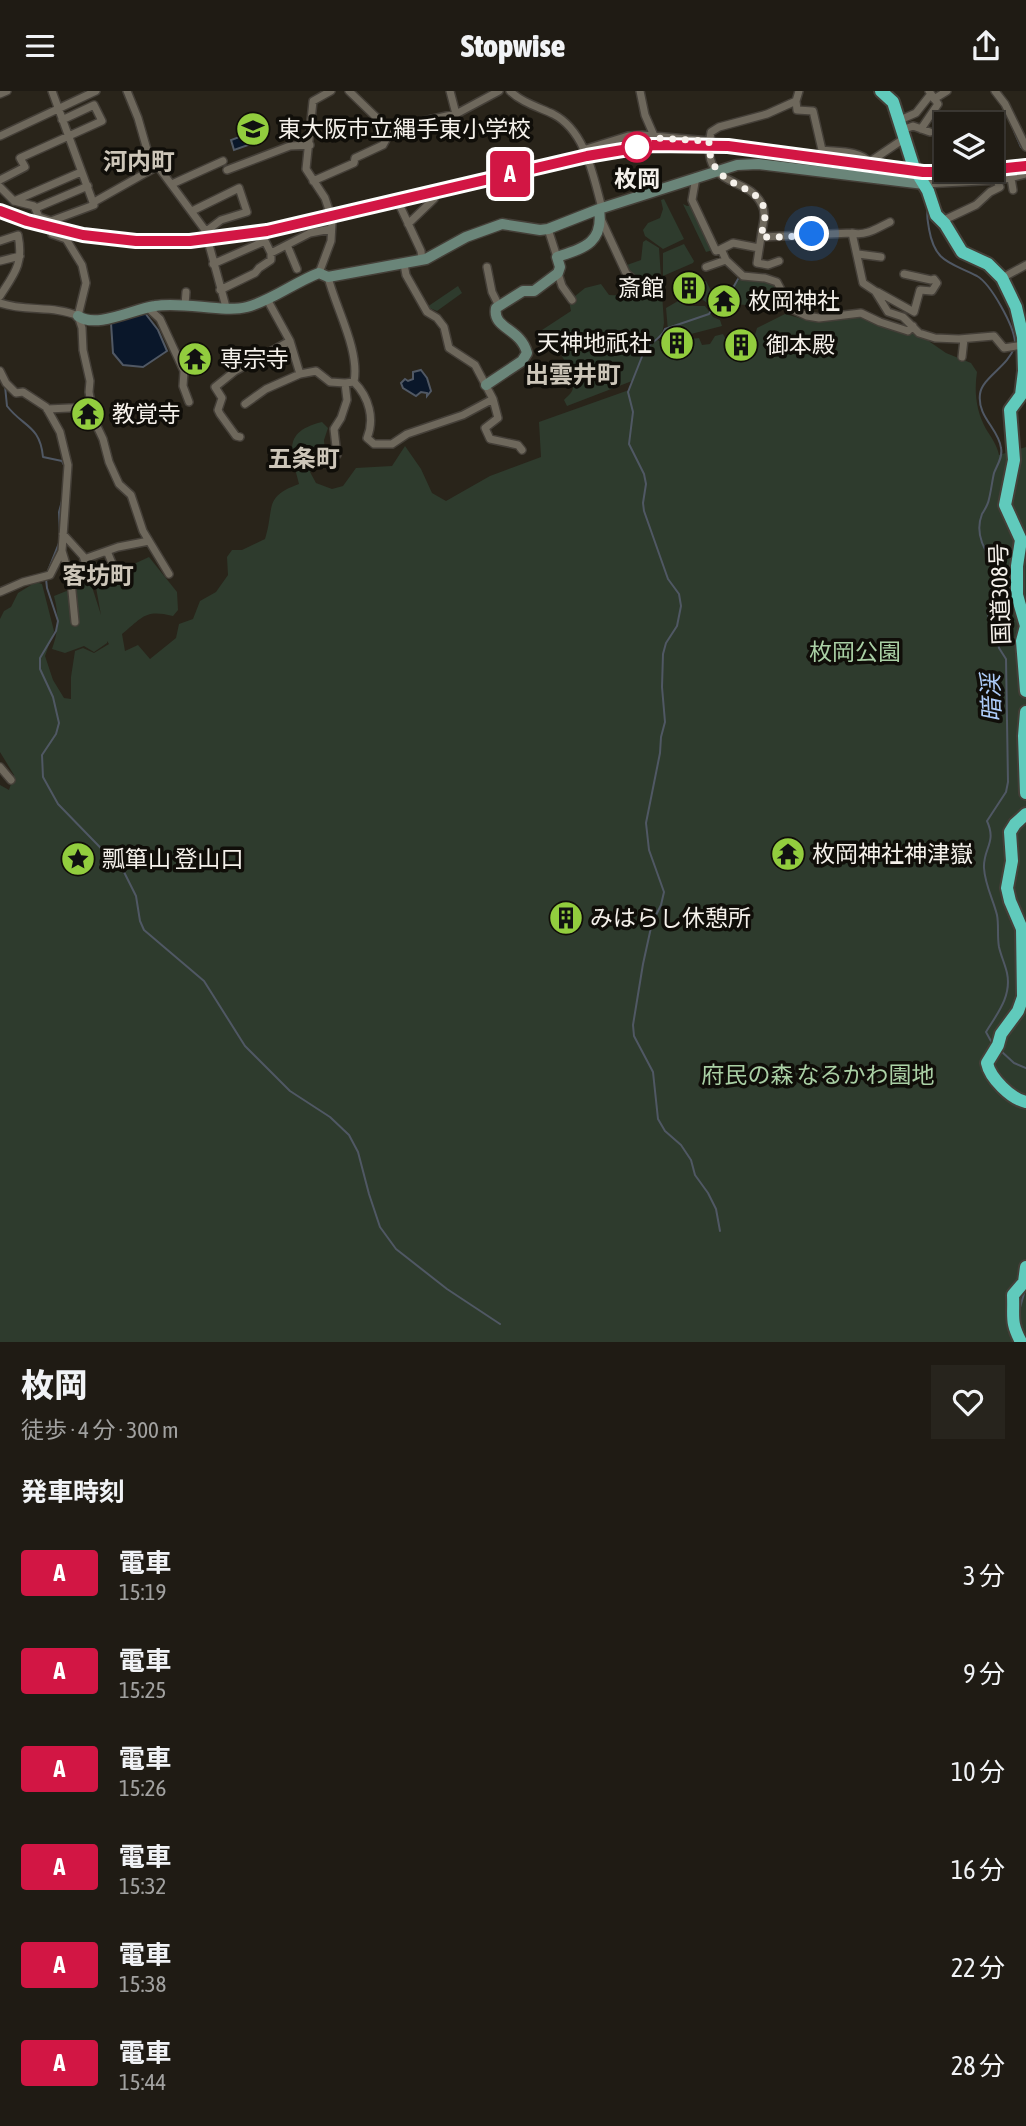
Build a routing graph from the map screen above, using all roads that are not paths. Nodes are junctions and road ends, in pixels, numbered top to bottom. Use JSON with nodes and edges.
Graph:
{"nodes":[{"id":1,"x":7,"y":91,"type":"edge"},
{"id":2,"x":53,"y":91,"type":"edge"},
{"id":3,"x":96,"y":91,"type":"edge"},
{"id":4,"x":127,"y":91,"type":"edge"},
{"id":5,"x":331,"y":91,"type":"edge"},
{"id":6,"x":349,"y":91,"type":"edge"},
{"id":7,"x":450,"y":91,"type":"edge"},
{"id":8,"x":499,"y":91,"type":"edge"},
{"id":9,"x":510,"y":91,"type":"edge"},
{"id":10,"x":640,"y":91,"type":"edge"},
{"id":11,"x":799,"y":91,"type":"edge"},
{"id":12,"x":881,"y":91,"type":"edge"},
{"id":13,"x":947,"y":91,"type":"edge"},
{"id":14,"x":995,"y":91,"type":"edge"},
{"id":15,"x":0,"y":94,"type":"edge"},
{"id":16,"x":931,"y":95,"type":"edge"},
{"id":17,"x":796,"y":101,"type":"junction"},
{"id":18,"x":58,"y":110,"type":"junction"},
{"id":19,"x":456,"y":114,"type":"junction"},
{"id":20,"x":62,"y":120,"type":"junction"},
{"id":21,"x":902,"y":129,"type":"junction"},
{"id":22,"x":921,"y":129,"type":"junction"},
{"id":23,"x":930,"y":132,"type":"dead end"},
{"id":24,"x":388,"y":134,"type":"junction"},
{"id":25,"x":0,"y":136,"type":"edge"},
{"id":26,"x":67,"y":136,"type":"junction"},
{"id":27,"x":655,"y":138,"type":"junction"},
{"id":28,"x":709,"y":141,"type":"junction"},
{"id":29,"x":310,"y":145,"type":"junction"},
{"id":30,"x":1026,"y":147,"type":"edge"},
{"id":31,"x":583,"y":150,"type":"junction"},
{"id":32,"x":223,"y":161,"type":"dead end"},
{"id":33,"x":158,"y":166,"type":"junction"},
{"id":34,"x":868,"y":168,"type":"junction"},
{"id":35,"x":227,"y":170,"type":"dead end"},
{"id":36,"x":717,"y":170,"type":"junction"},
{"id":37,"x":81,"y":172,"type":"junction"},
{"id":38,"x":1026,"y":174,"type":"edge"},
{"id":39,"x":696,"y":177,"type":"junction"},
{"id":40,"x":1004,"y":178,"type":"edge"},
{"id":41,"x":1011,"y":178,"type":"junction"},
{"id":42,"x":0,"y":180,"type":"edge"},
{"id":43,"x":313,"y":181,"type":"junction"},
{"id":44,"x":950,"y":182,"type":"edge"},
{"id":45,"x":994,"y":182,"type":"edge"},
{"id":46,"x":172,"y":184,"type":"junction"},
{"id":47,"x":924,"y":184,"type":"junction"},
{"id":48,"x":88,"y":186,"type":"junction"},
{"id":49,"x":0,"y":187,"type":"edge"},
{"id":50,"x":1013,"y":190,"type":"dead end"},
{"id":51,"x":434,"y":199,"type":"dead end"},
{"id":52,"x":13,"y":201,"type":"junction"},
{"id":53,"x":94,"y":202,"type":"junction"},
{"id":54,"x":400,"y":206,"type":"dead end"},
{"id":55,"x":36,"y":208,"type":"junction"},
{"id":56,"x":192,"y":211,"type":"junction"},
{"id":57,"x":600,"y":211,"type":"junction"},
{"id":58,"x":330,"y":213,"type":"dead end"},
{"id":59,"x":51,"y":221,"type":"junction"},
{"id":60,"x":942,"y":221,"type":"junction"},
{"id":61,"x":890,"y":222,"type":"dead end"},
{"id":62,"x":408,"y":224,"type":"junction"},
{"id":63,"x":548,"y":229,"type":"junction"},
{"id":64,"x":205,"y":232,"type":"junction"},
{"id":65,"x":852,"y":233,"type":"junction"},
{"id":66,"x":761,"y":237,"type":"junction"},
{"id":67,"x":0,"y":241,"type":"edge"},
{"id":68,"x":287,"y":245,"type":"junction"},
{"id":69,"x":759,"y":248,"type":"junction"},
{"id":70,"x":721,"y":249,"type":"junction"},
{"id":71,"x":271,"y":253,"type":"junction"},
{"id":72,"x":858,"y":254,"type":"junction"},
{"id":73,"x":20,"y":256,"type":"junction"},
{"id":74,"x":557,"y":257,"type":"junction"},
{"id":75,"x":881,"y":257,"type":"dead end"},
{"id":76,"x":422,"y":260,"type":"junction"},
{"id":77,"x":726,"y":260,"type":"junction"},
{"id":78,"x":0,"y":261,"type":"edge"},
{"id":79,"x":779,"y":261,"type":"dead end"},
{"id":80,"x":213,"y":264,"type":"junction"},
{"id":81,"x":404,"y":264,"type":"junction"},
{"id":82,"x":1026,"y":265,"type":"edge"},
{"id":83,"x":487,"y":267,"type":"dead end"},
{"id":84,"x":706,"y":267,"type":"dead end"},
{"id":85,"x":297,"y":269,"type":"dead end"},
{"id":86,"x":558,"y":273,"type":"junction"},
{"id":87,"x":904,"y":274,"type":"dead end"},
{"id":88,"x":324,"y":275,"type":"junction"},
{"id":89,"x":1002,"y":278,"type":"junction"},
{"id":90,"x":220,"y":290,"type":"junction"},
{"id":91,"x":875,"y":291,"type":"junction"},
{"id":92,"x":186,"y":292,"type":"dead end"},
{"id":93,"x":643,"y":295,"type":"dead end"},
{"id":94,"x":0,"y":296,"type":"edge"},
{"id":95,"x":572,"y":300,"type":"dead end"},
{"id":96,"x":268,"y":301,"type":"junction"},
{"id":97,"x":0,"y":303,"type":"edge"},
{"id":98,"x":185,"y":305,"type":"junction"},
{"id":99,"x":499,"y":306,"type":"junction"},
{"id":100,"x":148,"y":307,"type":"junction"},
{"id":101,"x":226,"y":307,"type":"junction"},
{"id":102,"x":78,"y":316,"type":"junction"},
{"id":103,"x":913,"y":326,"type":"junction"},
{"id":104,"x":964,"y":339,"type":"junction"},
{"id":105,"x":1020,"y":340,"type":"edge"},
{"id":106,"x":290,"y":341,"type":"junction"},
{"id":107,"x":962,"y":357,"type":"dead end"},
{"id":108,"x":0,"y":371,"type":"edge"},
{"id":109,"x":300,"y":374,"type":"junction"},
{"id":110,"x":354,"y":382,"type":"junction"},
{"id":111,"x":345,"y":383,"type":"junction"},
{"id":112,"x":486,"y":385,"type":"junction"},
{"id":113,"x":493,"y":400,"type":"junction"},
{"id":114,"x":189,"y":402,"type":"dead end"},
{"id":115,"x":245,"y":404,"type":"dead end"},
{"id":116,"x":92,"y":407,"type":"junction"},
{"id":117,"x":47,"y":409,"type":"junction"},
{"id":118,"x":240,"y":437,"type":"dead end"},
{"id":119,"x":522,"y":450,"type":"dead end"},
{"id":120,"x":337,"y":454,"type":"dead end"},
{"id":121,"x":63,"y":534,"type":"junction"},
{"id":122,"x":149,"y":541,"type":"junction"},
{"id":123,"x":62,"y":551,"type":"junction"},
{"id":124,"x":107,"y":551,"type":"junction"},
{"id":125,"x":85,"y":559,"type":"junction"},
{"id":126,"x":114,"y":568,"type":"dead end"},
{"id":127,"x":169,"y":574,"type":"dead end"},
{"id":128,"x":92,"y":580,"type":"dead end"},
{"id":129,"x":0,"y":592,"type":"edge"},
{"id":130,"x":75,"y":622,"type":"dead end"},
{"id":131,"x":1026,"y":691,"type":"edge"},
{"id":132,"x":1026,"y":712,"type":"edge"},
{"id":133,"x":0,"y":767,"type":"edge"},
{"id":134,"x":11,"y":780,"type":"dead end"},
{"id":135,"x":1026,"y":793,"type":"edge"},
{"id":136,"x":1026,"y":814,"type":"edge"},
{"id":137,"x":1026,"y":1102,"type":"edge"},
{"id":138,"x":1026,"y":1267,"type":"edge"},
{"id":139,"x":1021,"y":1342,"type":"edge"}],
"edges":[{"from":1,"to":15,"type":"street"},
{"from":2,"to":18,"type":"street"},
{"from":3,"to":18,"type":"street"},
{"from":4,"to":33,"type":"street"},
{"from":5,"to":29,"type":"street"},
{"from":6,"to":24,"type":"street"},
{"from":7,"to":19,"type":"street"},
{"from":8,"to":19,"type":"street"},
{"from":9,"to":31,"type":"street"},
{"from":10,"to":27,"type":"street"},
{"from":11,"to":17,"type":"street"},
{"from":12,"to":21,"type":"highway","name":"国道308号"},
{"from":13,"to":16,"type":"street"},
{"from":14,"to":30,"type":"street"},
{"from":16,"to":21,"type":"street"},
{"from":16,"to":22,"type":"street"},
{"from":17,"to":28,"type":"street"},
{"from":17,"to":34,"type":"street"},
{"from":18,"to":20,"type":"street"},
{"from":18,"to":25,"type":"street"},
{"from":19,"to":24,"type":"street"},
{"from":20,"to":26,"type":"street"},
{"from":20,"to":26,"type":"street"},
{"from":21,"to":22,"type":"street"},
{"from":21,"to":34,"type":"street"},
{"from":21,"to":47,"type":"highway","name":"国道308号"},
{"from":22,"to":23,"type":"street"},
{"from":24,"to":43,"type":"street"},
{"from":26,"to":37,"type":"street"},
{"from":26,"to":42,"type":"street"},
{"from":27,"to":28,"type":"street"},
{"from":27,"to":31,"type":"street"},
{"from":28,"to":36,"type":"street"},
{"from":29,"to":35,"type":"street"},
{"from":29,"to":43,"type":"street"},
{"from":31,"to":57,"type":"street"},
{"from":32,"to":46,"type":"street"},
{"from":33,"to":46,"type":"street"},
{"from":33,"to":53,"type":"street"},
{"from":34,"to":36,"type":"street"},
{"from":34,"to":47,"type":"street"},
{"from":36,"to":39,"type":"street"},
{"from":36,"to":66,"type":"street"},
{"from":37,"to":48,"type":"street"},
{"from":37,"to":52,"type":"street"},
{"from":38,"to":41,"type":"street"},
{"from":39,"to":57,"type":"street"},
{"from":39,"to":70,"type":"street"},
{"from":40,"to":41,"type":"street"},
{"from":41,"to":50,"type":"street"},
{"from":43,"to":58,"type":"street"},
{"from":44,"to":47,"type":"street"},
{"from":45,"to":60,"type":"street"},
{"from":46,"to":56,"type":"street"},
{"from":47,"to":60,"type":"highway","name":"国道308号"},
{"from":48,"to":53,"type":"street"},
{"from":48,"to":55,"type":"street"},
{"from":49,"to":52,"type":"street"},
{"from":51,"to":62,"type":"street"},
{"from":52,"to":55,"type":"street"},
{"from":53,"to":59,"type":"street"},
{"from":54,"to":62,"type":"street"},
{"from":55,"to":59,"type":"street"},
{"from":56,"to":64,"type":"street"},
{"from":56,"to":64,"type":"street"},
{"from":57,"to":63,"type":"street"},
{"from":57,"to":74,"type":"street"},
{"from":57,"to":93,"type":"street"},
{"from":59,"to":102,"type":"street"},
{"from":60,"to":89,"type":"highway","name":"国道308号"},
{"from":61,"to":65,"type":"street"},
{"from":62,"to":76,"type":"street"},
{"from":63,"to":74,"type":"street"},
{"from":63,"to":76,"type":"street"},
{"from":64,"to":80,"type":"street"},
{"from":65,"to":66,"type":"street"},
{"from":65,"to":72,"type":"street"},
{"from":66,"to":69,"type":"street"},
{"from":67,"to":73,"type":"street"},
{"from":68,"to":71,"type":"street"},
{"from":68,"to":85,"type":"street"},
{"from":68,"to":88,"type":"street"},
{"from":69,"to":70,"type":"street"},
{"from":69,"to":79,"type":"street"},
{"from":70,"to":77,"type":"street"},
{"from":71,"to":80,"type":"street"},
{"from":71,"to":90,"type":"street"},
{"from":72,"to":75,"type":"street"},
{"from":72,"to":91,"type":"street"},
{"from":73,"to":78,"type":"street"},
{"from":73,"to":94,"type":"street"},
{"from":74,"to":86,"type":"street"},
{"from":76,"to":81,"type":"street"},
{"from":77,"to":84,"type":"street"},
{"from":77,"to":103,"type":"street"},
{"from":80,"to":90,"type":"street"},
{"from":81,"to":88,"type":"street"},
{"from":81,"to":112,"type":"street"},
{"from":82,"to":89,"type":"street"},
{"from":83,"to":99,"type":"street"},
{"from":86,"to":95,"type":"street"},
{"from":86,"to":99,"type":"street"},
{"from":87,"to":91,"type":"street"},
{"from":88,"to":96,"type":"street"},
{"from":88,"to":110,"type":"street"},
{"from":89,"to":105,"type":"highway","name":"国道308号"},
{"from":90,"to":101,"type":"street"},
{"from":91,"to":103,"type":"street"},
{"from":92,"to":98,"type":"street"},
{"from":96,"to":101,"type":"street"},
{"from":96,"to":106,"type":"street"},
{"from":97,"to":102,"type":"street"},
{"from":98,"to":100,"type":"street"},
{"from":98,"to":101,"type":"street"},
{"from":99,"to":112,"type":"street"},
{"from":100,"to":102,"type":"street"},
{"from":100,"to":114,"type":"street"},
{"from":102,"to":116,"type":"street"},
{"from":103,"to":104,"type":"street"},
{"from":104,"to":105,"type":"street"},
{"from":104,"to":107,"type":"street"},
{"from":105,"to":131,"type":"highway","name":"国道308号"},
{"from":106,"to":109,"type":"street"},
{"from":106,"to":118,"type":"street"},
{"from":108,"to":117,"type":"street"},
{"from":109,"to":111,"type":"street"},
{"from":109,"to":115,"type":"street"},
{"from":110,"to":111,"type":"street"},
{"from":110,"to":113,"type":"street"},
{"from":111,"to":120,"type":"street"},
{"from":112,"to":113,"type":"street"},
{"from":113,"to":119,"type":"street"},
{"from":116,"to":117,"type":"street"},
{"from":116,"to":122,"type":"street"},
{"from":117,"to":121,"type":"street"},
{"from":121,"to":123,"type":"street"},
{"from":121,"to":125,"type":"street"},
{"from":122,"to":124,"type":"street"},
{"from":122,"to":127,"type":"street"},
{"from":123,"to":129,"type":"street"},
{"from":123,"to":130,"type":"street"},
{"from":124,"to":125,"type":"street"},
{"from":124,"to":126,"type":"street"},
{"from":125,"to":128,"type":"street"},
{"from":132,"to":135,"type":"highway"},
{"from":133,"to":134,"type":"street"},
{"from":136,"to":137,"type":"highway"},
{"from":138,"to":139,"type":"highway"}]}
